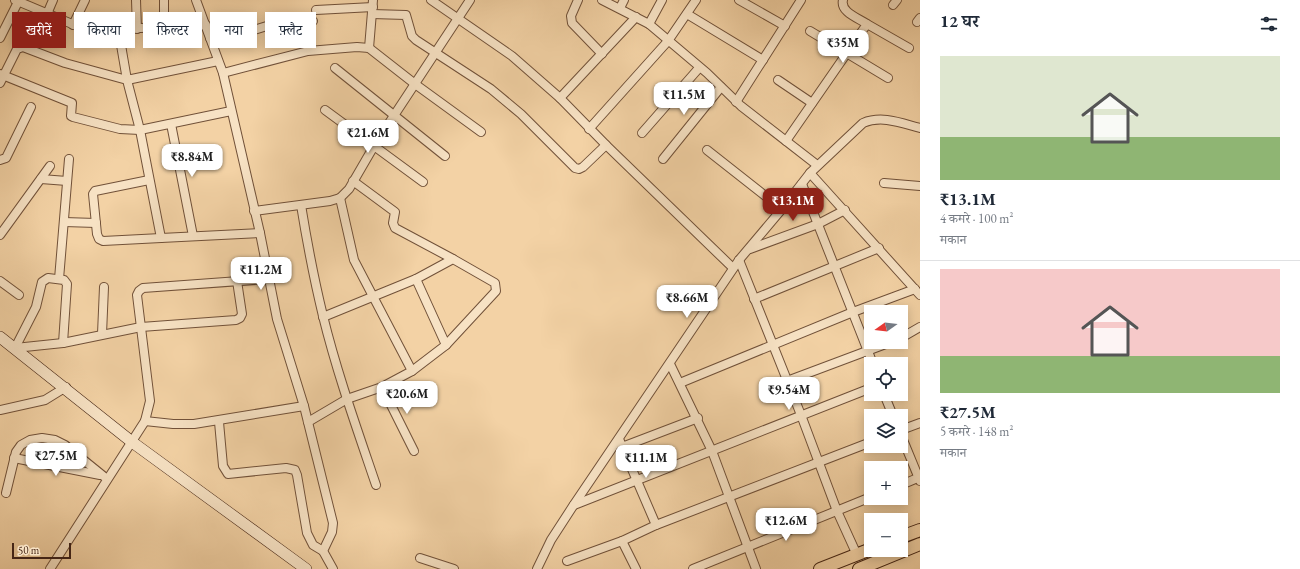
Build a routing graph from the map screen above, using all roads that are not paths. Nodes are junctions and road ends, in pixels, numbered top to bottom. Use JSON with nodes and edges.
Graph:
{"nodes":[{"id":1,"x":53,"y":0,"type":"edge"},
{"id":2,"x":85,"y":0,"type":"edge"},
{"id":3,"x":136,"y":0,"type":"edge"},
{"id":4,"x":164,"y":0,"type":"edge"},
{"id":5,"x":196,"y":0,"type":"edge"},
{"id":6,"x":431,"y":0,"type":"edge"},
{"id":7,"x":470,"y":0,"type":"edge"},
{"id":8,"x":578,"y":0,"type":"edge"},
{"id":9,"x":602,"y":0,"type":"edge"},
{"id":10,"x":624,"y":0,"type":"edge"},
{"id":11,"x":662,"y":0,"type":"edge"},
{"id":12,"x":696,"y":0,"type":"edge"},
{"id":13,"x":739,"y":0,"type":"edge"},
{"id":14,"x":801,"y":0,"type":"edge"},
{"id":15,"x":843,"y":0,"type":"edge"},
{"id":16,"x":17,"y":1,"type":"edge"},
{"id":17,"x":373,"y":7,"type":"edge"},
{"id":18,"x":620,"y":8,"type":"junction"},
{"id":19,"x":316,"y":10,"type":"dead end"},
{"id":20,"x":42,"y":12,"type":"edge"},
{"id":21,"x":48,"y":12,"type":"edge"},
{"id":22,"x":164,"y":12,"type":"edge"},
{"id":23,"x":687,"y":14,"type":"junction"},
{"id":24,"x":636,"y":17,"type":"junction"},
{"id":25,"x":458,"y":18,"type":"junction"},
{"id":26,"x":66,"y":22,"type":"edge"},
{"id":27,"x":649,"y":24,"type":"junction"},
{"id":28,"x":867,"y":24,"type":"junction"},
{"id":29,"x":73,"y":25,"type":"junction"},
{"id":30,"x":202,"y":25,"type":"edge"},
{"id":31,"x":206,"y":25,"type":"junction"},
{"id":32,"x":784,"y":26,"type":"junction"},
{"id":33,"x":137,"y":28,"type":"junction"},
{"id":34,"x":143,"y":28,"type":"edge"},
{"id":35,"x":810,"y":31,"type":"dead end"},
{"id":36,"x":0,"y":38,"type":"edge"},
{"id":37,"x":210,"y":38,"type":"edge"},
{"id":38,"x":668,"y":41,"type":"junction"},
{"id":39,"x":122,"y":48,"type":"edge"},
{"id":40,"x":213,"y":48,"type":"edge"},
{"id":41,"x":369,"y":48,"type":"junction"},
{"id":42,"x":909,"y":48,"type":"dead end"},
{"id":43,"x":435,"y":53,"type":"junction"},
{"id":44,"x":602,"y":54,"type":"junction"},
{"id":45,"x":846,"y":54,"type":"junction"},
{"id":46,"x":763,"y":60,"type":"junction"},
{"id":47,"x":218,"y":61,"type":"junction"},
{"id":48,"x":335,"y":68,"type":"dead end"},
{"id":49,"x":700,"y":68,"type":"junction"},
{"id":50,"x":222,"y":73,"type":"junction"},
{"id":51,"x":1,"y":78,"type":"edge"},
{"id":52,"x":888,"y":78,"type":"dead end"},
{"id":53,"x":127,"y":80,"type":"junction"},
{"id":54,"x":778,"y":80,"type":"dead end"},
{"id":55,"x":415,"y":84,"type":"junction"},
{"id":56,"x":721,"y":87,"type":"junction"},
{"id":57,"x":560,"y":98,"type":"junction"},
{"id":58,"x":736,"y":102,"type":"junction"},
{"id":59,"x":812,"y":103,"type":"junction"},
{"id":60,"x":31,"y":107,"type":"dead end"},
{"id":61,"x":325,"y":110,"type":"dead end"},
{"id":62,"x":231,"y":111,"type":"junction"},
{"id":63,"x":395,"y":114,"type":"junction"},
{"id":64,"x":171,"y":124,"type":"junction"},
{"id":65,"x":920,"y":128,"type":"edge"},
{"id":66,"x":589,"y":129,"type":"junction"},
{"id":67,"x":140,"y":130,"type":"junction"},
{"id":68,"x":481,"y":132,"type":"dead end"},
{"id":69,"x":642,"y":133,"type":"dead end"},
{"id":70,"x":786,"y":141,"type":"junction"},
{"id":71,"x":606,"y":145,"type":"junction"},
{"id":72,"x":374,"y":146,"type":"junction"},
{"id":73,"x":707,"y":150,"type":"dead end"},
{"id":74,"x":445,"y":156,"type":"dead end"},
{"id":75,"x":69,"y":159,"type":"dead end"},
{"id":76,"x":663,"y":159,"type":"dead end"},
{"id":77,"x":0,"y":160,"type":"edge"},
{"id":78,"x":817,"y":165,"type":"junction"},
{"id":79,"x":50,"y":166,"type":"dead end"},
{"id":80,"x":810,"y":173,"type":"junction"},
{"id":81,"x":41,"y":179,"type":"junction"},
{"id":82,"x":149,"y":180,"type":"junction"},
{"id":83,"x":67,"y":181,"type":"junction"},
{"id":84,"x":354,"y":181,"type":"junction"},
{"id":85,"x":423,"y":182,"type":"dead end"},
{"id":86,"x":884,"y":183,"type":"dead end"},
{"id":87,"x":802,"y":184,"type":"junction"},
{"id":88,"x":920,"y":186,"type":"edge"},
{"id":89,"x":340,"y":198,"type":"junction"},
{"id":90,"x":301,"y":205,"type":"junction"},
{"id":91,"x":782,"y":209,"type":"junction"},
{"id":92,"x":845,"y":210,"type":"junction"},
{"id":93,"x":254,"y":212,"type":"junction"},
{"id":94,"x":64,"y":222,"type":"junction"},
{"id":95,"x":96,"y":222,"type":"junction"},
{"id":96,"x":818,"y":224,"type":"junction"},
{"id":97,"x":260,"y":233,"type":"junction"},
{"id":98,"x":0,"y":235,"type":"edge"},
{"id":99,"x":192,"y":236,"type":"junction"},
{"id":100,"x":162,"y":238,"type":"junction"},
{"id":101,"x":880,"y":248,"type":"junction"},
{"id":102,"x":748,"y":250,"type":"junction"},
{"id":103,"x":453,"y":259,"type":"junction"},
{"id":104,"x":739,"y":260,"type":"junction"},
{"id":105,"x":835,"y":266,"type":"junction"},
{"id":106,"x":733,"y":268,"type":"junction"},
{"id":107,"x":59,"y":279,"type":"junction"},
{"id":108,"x":268,"y":279,"type":"junction"},
{"id":109,"x":416,"y":279,"type":"junction"},
{"id":110,"x":0,"y":281,"type":"edge"},
{"id":111,"x":237,"y":281,"type":"junction"},
{"id":112,"x":104,"y":287,"type":"dead end"},
{"id":113,"x":918,"y":292,"type":"edge"},
{"id":114,"x":19,"y":295,"type":"dead end"},
{"id":115,"x":373,"y":298,"type":"junction"},
{"id":116,"x":754,"y":299,"type":"junction"},
{"id":117,"x":854,"y":312,"type":"junction"},
{"id":118,"x":323,"y":317,"type":"junction"},
{"id":119,"x":141,"y":327,"type":"junction"},
{"id":120,"x":920,"y":327,"type":"edge"},
{"id":121,"x":102,"y":334,"type":"junction"},
{"id":122,"x":908,"y":334,"type":"edge"},
{"id":123,"x":0,"y":337,"type":"edge"},
{"id":124,"x":63,"y":343,"type":"junction"},
{"id":125,"x":446,"y":345,"type":"junction"},
{"id":126,"x":772,"y":345,"type":"junction"},
{"id":127,"x":15,"y":348,"type":"junction"},
{"id":128,"x":873,"y":349,"type":"edge"},
{"id":129,"x":868,"y":351,"type":"junction"},
{"id":130,"x":870,"y":357,"type":"edge"},
{"id":131,"x":670,"y":364,"type":"junction"},
{"id":132,"x":412,"y":371,"type":"junction"},
{"id":133,"x":787,"y":381,"type":"junction"},
{"id":134,"x":680,"y":383,"type":"junction"},
{"id":135,"x":66,"y":387,"type":"junction"},
{"id":136,"x":382,"y":387,"type":"junction"},
{"id":137,"x":864,"y":391,"type":"edge"},
{"id":138,"x":347,"y":399,"type":"junction"},
{"id":139,"x":304,"y":406,"type":"junction"},
{"id":140,"x":0,"y":410,"type":"edge"},
{"id":141,"x":801,"y":415,"type":"junction"},
{"id":142,"x":698,"y":418,"type":"junction"},
{"id":143,"x":145,"y":421,"type":"junction"},
{"id":144,"x":219,"y":422,"type":"junction"},
{"id":145,"x":308,"y":422,"type":"junction"},
{"id":146,"x":920,"y":423,"type":"edge"},
{"id":147,"x":908,"y":427,"type":"edge"},
{"id":148,"x":132,"y":442,"type":"junction"},
{"id":149,"x":620,"y":443,"type":"junction"},
{"id":150,"x":864,"y":445,"type":"edge"},
{"id":151,"x":712,"y":450,"type":"junction"},
{"id":152,"x":414,"y":451,"type":"dead end"},
{"id":153,"x":908,"y":451,"type":"edge"},
{"id":154,"x":14,"y":458,"type":"junction"},
{"id":155,"x":818,"y":462,"type":"junction"},
{"id":156,"x":104,"y":477,"type":"junction"},
{"id":157,"x":920,"y":479,"type":"edge"},
{"id":158,"x":636,"y":480,"type":"junction"},
{"id":159,"x":908,"y":483,"type":"edge"},
{"id":160,"x":376,"y":485,"type":"dead end"},
{"id":161,"x":6,"y":493,"type":"dead end"},
{"id":162,"x":731,"y":497,"type":"junction"},
{"id":163,"x":864,"y":500,"type":"edge"},
{"id":164,"x":573,"y":506,"type":"junction"},
{"id":165,"x":836,"y":511,"type":"junction"},
{"id":166,"x":656,"y":526,"type":"junction"},
{"id":167,"x":920,"y":530,"type":"edge"},
{"id":168,"x":908,"y":534,"type":"edge"},
{"id":169,"x":622,"y":541,"type":"junction"},
{"id":170,"x":920,"y":544,"type":"edge"},
{"id":171,"x":749,"y":547,"type":"junction"},
{"id":172,"x":323,"y":551,"type":"junction"},
{"id":173,"x":864,"y":552,"type":"edge"},
{"id":174,"x":856,"y":555,"type":"junction"},
{"id":175,"x":420,"y":558,"type":"dead end"},
{"id":176,"x":567,"y":561,"type":"dead end"},
{"id":177,"x":50,"y":569,"type":"edge"},
{"id":178,"x":306,"y":569,"type":"edge"},
{"id":179,"x":333,"y":569,"type":"edge"},
{"id":180,"x":454,"y":569,"type":"edge"},
{"id":181,"x":537,"y":569,"type":"edge"},
{"id":182,"x":636,"y":569,"type":"edge"},
{"id":183,"x":693,"y":569,"type":"edge"},
{"id":184,"x":756,"y":569,"type":"edge"},
{"id":185,"x":820,"y":569,"type":"edge"},
{"id":186,"x":859,"y":569,"type":"edge"}],
"edges":[{"from":1,"to":21,"type":"street"},
{"from":2,"to":29,"type":"street"},
{"from":3,"to":33,"type":"street"},
{"from":4,"to":22,"type":"street"},
{"from":5,"to":31,"type":"street"},
{"from":6,"to":25,"type":"street"},
{"from":7,"to":25,"type":"street"},
{"from":8,"to":44,"type":"street"},
{"from":9,"to":18,"type":"street"},
{"from":10,"to":18,"type":"street"},
{"from":11,"to":27,"type":"street"},
{"from":12,"to":23,"type":"street"},
{"from":13,"to":32,"type":"street"},
{"from":14,"to":32,"type":"street"},
{"from":15,"to":28,"type":"street"},
{"from":16,"to":20,"type":"street"},
{"from":16,"to":36,"type":"street"},
{"from":17,"to":19,"type":"street"},
{"from":17,"to":41,"type":"street"},
{"from":17,"to":43,"type":"street"},
{"from":18,"to":24,"type":"street"},
{"from":23,"to":38,"type":"street"},
{"from":23,"to":46,"type":"street"},
{"from":24,"to":27,"type":"street"},
{"from":24,"to":44,"type":"street"},
{"from":25,"to":43,"type":"street"},
{"from":25,"to":57,"type":"street"},
{"from":26,"to":29,"type":"street"},
{"from":27,"to":38,"type":"street"},
{"from":28,"to":42,"type":"street"},
{"from":28,"to":45,"type":"street"},
{"from":29,"to":33,"type":"street"},
{"from":30,"to":31,"type":"street"},
{"from":31,"to":37,"type":"street"},
{"from":32,"to":46,"type":"street"},
{"from":33,"to":34,"type":"street"},
{"from":35,"to":45,"type":"street"},
{"from":38,"to":49,"type":"street"},
{"from":38,"to":66,"type":"street"},
{"from":39,"to":53,"type":"street"},
{"from":40,"to":47,"type":"street"},
{"from":41,"to":50,"type":"street"},
{"from":41,"to":55,"type":"street"},
{"from":43,"to":55,"type":"street"},
{"from":43,"to":71,"type":"street"},
{"from":44,"to":57,"type":"street"},
{"from":45,"to":52,"type":"street"},
{"from":45,"to":59,"type":"street"},
{"from":46,"to":58,"type":"street"},
{"from":47,"to":50,"type":"street"},
{"from":47,"to":53,"type":"street"},
{"from":48,"to":63,"type":"street"},
{"from":49,"to":56,"type":"street"},
{"from":49,"to":69,"type":"street"},
{"from":50,"to":62,"type":"street"},
{"from":51,"to":53,"type":"street"},
{"from":51,"to":67,"type":"street"},
{"from":53,"to":67,"type":"street"},
{"from":54,"to":59,"type":"street"},
{"from":55,"to":63,"type":"street"},
{"from":55,"to":68,"type":"street"},
{"from":56,"to":58,"type":"street"},
{"from":56,"to":76,"type":"street"},
{"from":57,"to":66,"type":"street"},
{"from":58,"to":70,"type":"street"},
{"from":59,"to":70,"type":"street"},
{"from":60,"to":77,"type":"street"},
{"from":61,"to":72,"type":"street"},
{"from":62,"to":64,"type":"street"},
{"from":62,"to":93,"type":"street"},
{"from":63,"to":72,"type":"street"},
{"from":63,"to":74,"type":"street"},
{"from":64,"to":67,"type":"street"},
{"from":64,"to":99,"type":"street"},
{"from":65,"to":78,"type":"street"},
{"from":66,"to":71,"type":"street"},
{"from":67,"to":82,"type":"street"},
{"from":70,"to":78,"type":"street"},
{"from":71,"to":106,"type":"street"},
{"from":72,"to":84,"type":"street"},
{"from":72,"to":85,"type":"street"},
{"from":73,"to":91,"type":"street"},
{"from":75,"to":83,"type":"street"},
{"from":78,"to":80,"type":"street"},
{"from":79,"to":81,"type":"street"},
{"from":80,"to":87,"type":"street"},
{"from":80,"to":92,"type":"street"},
{"from":81,"to":83,"type":"street"},
{"from":81,"to":98,"type":"street"},
{"from":82,"to":95,"type":"street"},
{"from":82,"to":100,"type":"street"},
{"from":83,"to":94,"type":"street"},
{"from":84,"to":89,"type":"street"},
{"from":84,"to":103,"type":"street"},
{"from":86,"to":88,"type":"street"},
{"from":87,"to":91,"type":"street"},
{"from":87,"to":96,"type":"street"},
{"from":89,"to":90,"type":"street"},
{"from":89,"to":115,"type":"street"},
{"from":90,"to":93,"type":"street"},
{"from":90,"to":118,"type":"street"},
{"from":91,"to":102,"type":"street"},
{"from":92,"to":96,"type":"street"},
{"from":92,"to":101,"type":"street"},
{"from":93,"to":97,"type":"street"},
{"from":94,"to":95,"type":"street"},
{"from":94,"to":107,"type":"street"},
{"from":95,"to":100,"type":"street"},
{"from":96,"to":102,"type":"street"},
{"from":96,"to":105,"type":"street"},
{"from":97,"to":99,"type":"street"},
{"from":97,"to":108,"type":"street"},
{"from":99,"to":100,"type":"street"},
{"from":101,"to":105,"type":"street"},
{"from":101,"to":113,"type":"street"},
{"from":102,"to":104,"type":"street"},
{"from":103,"to":109,"type":"street"},
{"from":103,"to":125,"type":"street"},
{"from":104,"to":106,"type":"street"},
{"from":104,"to":116,"type":"street"},
{"from":105,"to":116,"type":"street"},
{"from":105,"to":117,"type":"street"},
{"from":106,"to":131,"type":"street"},
{"from":107,"to":124,"type":"street"},
{"from":107,"to":127,"type":"street"},
{"from":108,"to":111,"type":"street"},
{"from":108,"to":139,"type":"street"},
{"from":109,"to":115,"type":"street"},
{"from":109,"to":125,"type":"street"},
{"from":110,"to":114,"type":"street"},
{"from":111,"to":119,"type":"street"},
{"from":111,"to":119,"type":"street"},
{"from":112,"to":121,"type":"street"},
{"from":113,"to":117,"type":"street"},
{"from":115,"to":118,"type":"street"},
{"from":115,"to":132,"type":"street"},
{"from":116,"to":126,"type":"street"},
{"from":117,"to":126,"type":"street"},
{"from":117,"to":129,"type":"street"},
{"from":118,"to":138,"type":"street"},
{"from":119,"to":121,"type":"street"},
{"from":119,"to":143,"type":"street"},
{"from":120,"to":122,"type":"street"},
{"from":121,"to":124,"type":"street"},
{"from":123,"to":127,"type":"main road"},
{"from":124,"to":127,"type":"street"},
{"from":125,"to":132,"type":"street"},
{"from":126,"to":133,"type":"street"},
{"from":126,"to":134,"type":"street"},
{"from":127,"to":135,"type":"main road"},
{"from":128,"to":129,"type":"street"},
{"from":129,"to":130,"type":"street"},
{"from":129,"to":133,"type":"street"},
{"from":131,"to":134,"type":"street"},
{"from":131,"to":149,"type":"street"},
{"from":132,"to":136,"type":"street"},
{"from":133,"to":141,"type":"street"},
{"from":134,"to":142,"type":"street"},
{"from":135,"to":140,"type":"street"},
{"from":135,"to":148,"type":"main road"},
{"from":136,"to":138,"type":"street"},
{"from":136,"to":152,"type":"street"},
{"from":137,"to":141,"type":"street"},
{"from":138,"to":145,"type":"street"},
{"from":138,"to":160,"type":"street"},
{"from":139,"to":144,"type":"street"},
{"from":139,"to":145,"type":"street"},
{"from":141,"to":151,"type":"street"},
{"from":141,"to":155,"type":"street"},
{"from":142,"to":149,"type":"street"},
{"from":142,"to":151,"type":"street"},
{"from":143,"to":144,"type":"street"},
{"from":143,"to":148,"type":"street"},
{"from":144,"to":172,"type":"street"},
{"from":145,"to":172,"type":"street"},
{"from":146,"to":147,"type":"street"},
{"from":148,"to":156,"type":"street"},
{"from":148,"to":178,"type":"main road"},
{"from":149,"to":158,"type":"street"},
{"from":149,"to":164,"type":"street"},
{"from":150,"to":155,"type":"street"},
{"from":151,"to":158,"type":"street"},
{"from":151,"to":162,"type":"street"},
{"from":153,"to":157,"type":"street"},
{"from":154,"to":156,"type":"street"},
{"from":154,"to":156,"type":"street"},
{"from":154,"to":161,"type":"street"},
{"from":155,"to":162,"type":"street"},
{"from":155,"to":165,"type":"street"},
{"from":156,"to":177,"type":"street"},
{"from":157,"to":159,"type":"street"},
{"from":158,"to":164,"type":"street"},
{"from":158,"to":166,"type":"street"},
{"from":162,"to":166,"type":"street"},
{"from":162,"to":171,"type":"street"},
{"from":163,"to":165,"type":"street"},
{"from":164,"to":181,"type":"street"},
{"from":165,"to":171,"type":"street"},
{"from":165,"to":174,"type":"street"},
{"from":166,"to":169,"type":"street"},
{"from":167,"to":168,"type":"main road"},
{"from":169,"to":176,"type":"street"},
{"from":169,"to":182,"type":"street"},
{"from":170,"to":186,"type":"main road"},
{"from":171,"to":183,"type":"street"},
{"from":171,"to":184,"type":"street"},
{"from":172,"to":179,"type":"street"},
{"from":173,"to":174,"type":"main road"},
{"from":174,"to":185,"type":"main road"},
{"from":175,"to":180,"type":"street"}]}
